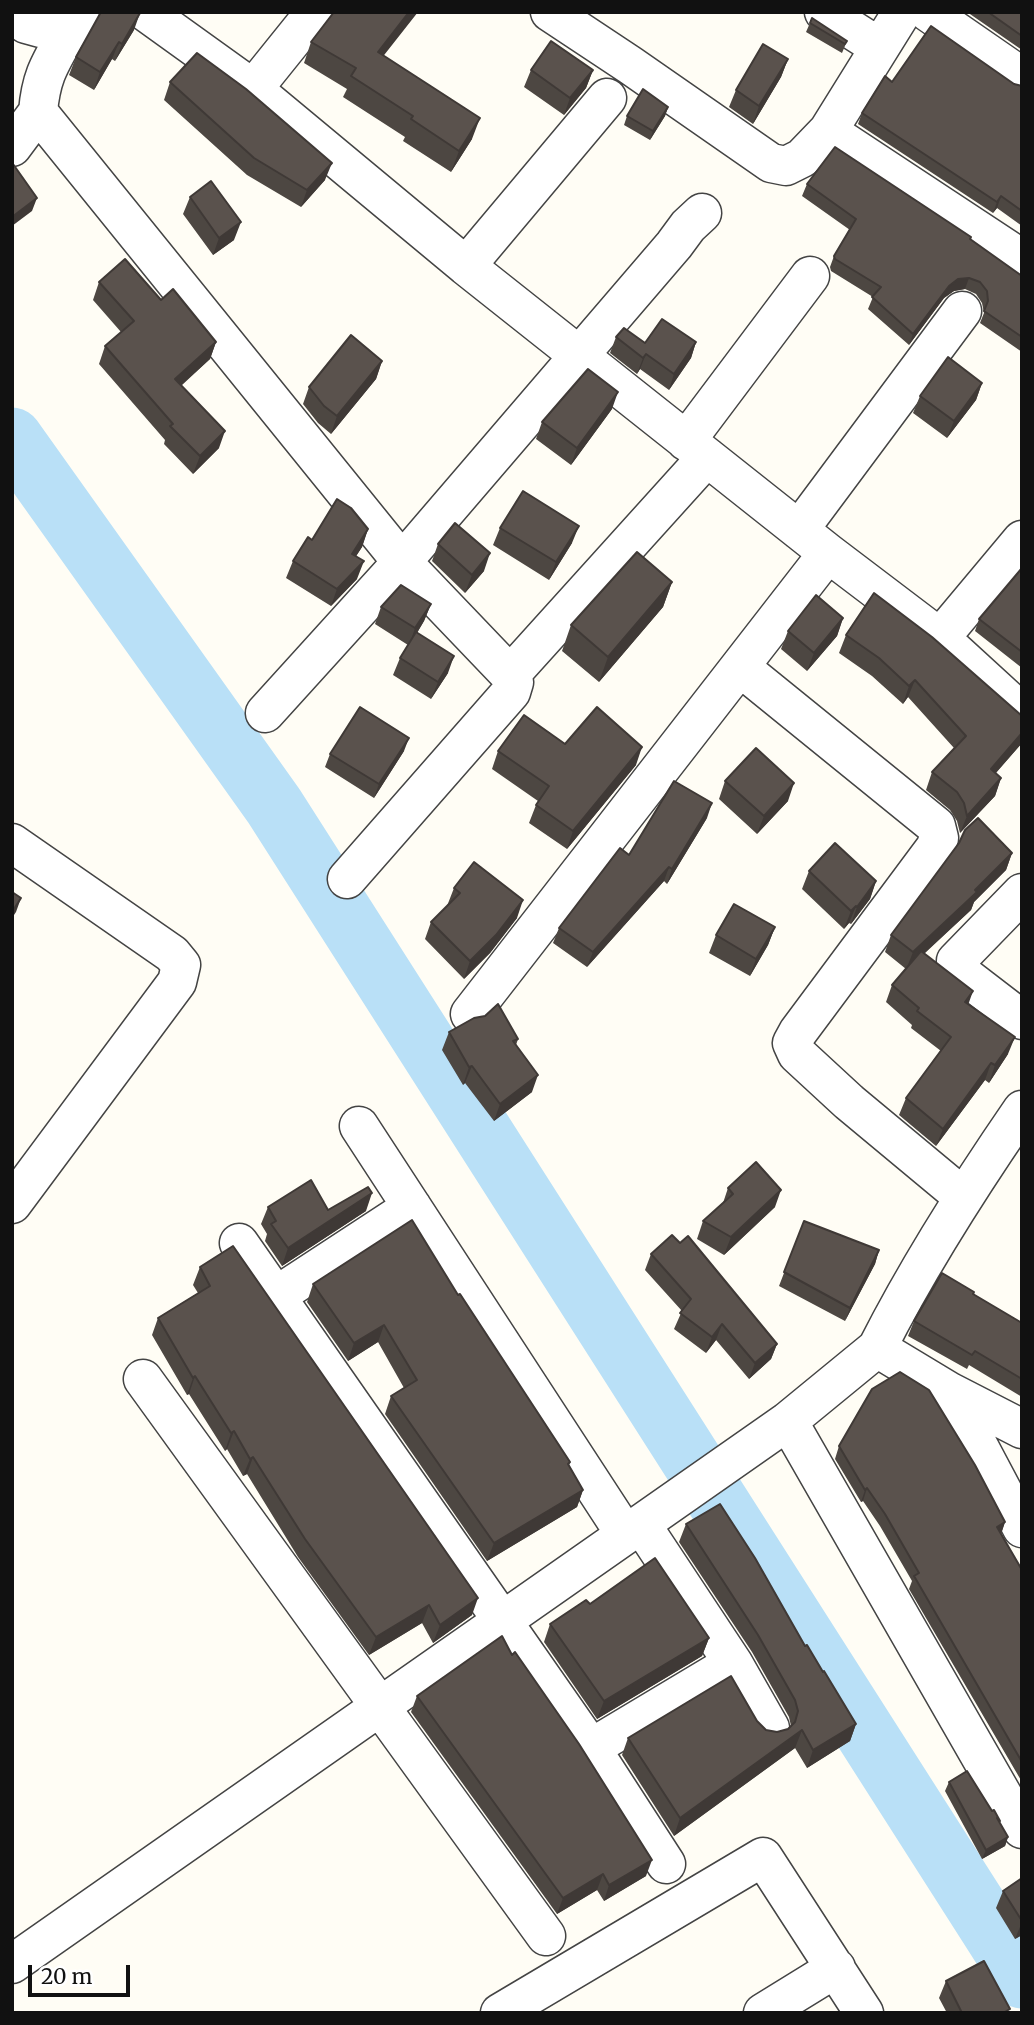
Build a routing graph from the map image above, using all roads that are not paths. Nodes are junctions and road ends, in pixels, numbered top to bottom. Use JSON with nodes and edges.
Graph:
{"nodes":[{"id":1,"x":315,"y":12,"type":"edge"},
{"id":2,"x":550,"y":12,"type":"edge"},
{"id":3,"x":824,"y":12,"type":"edge"},
{"id":4,"x":902,"y":12,"type":"edge"},
{"id":5,"x":928,"y":12,"type":"edge"},
{"id":6,"x":147,"y":13,"type":"edge"},
{"id":7,"x":12,"y":14,"type":"edge"},
{"id":8,"x":73,"y":24,"type":"edge"},
{"id":9,"x":878,"y":47,"type":"junction"},
{"id":10,"x":1022,"y":77,"type":"edge"},
{"id":11,"x":253,"y":89,"type":"junction"},
{"id":12,"x":607,"y":98,"type":"dead end"},
{"id":13,"x":38,"y":112,"type":"junction"},
{"id":14,"x":828,"y":131,"type":"junction"},
{"id":15,"x":12,"y":146,"type":"edge"},
{"id":16,"x":702,"y":214,"type":"dead end"},
{"id":17,"x":1022,"y":259,"type":"edge"},
{"id":18,"x":466,"y":266,"type":"junction"},
{"id":19,"x":810,"y":276,"type":"dead end"},
{"id":20,"x":962,"y":311,"type":"dead end"},
{"id":21,"x":580,"y":356,"type":"junction"},
{"id":22,"x":696,"y":449,"type":"junction"},
{"id":23,"x":799,"y":530,"type":"junction"},
{"id":24,"x":1022,"y":540,"type":"edge"},
{"id":25,"x":828,"y":553,"type":"junction"},
{"id":26,"x":402,"y":562,"type":"junction"},
{"id":27,"x":940,"y":639,"type":"junction"},
{"id":28,"x":740,"y":667,"type":"junction"},
{"id":29,"x":510,"y":674,"type":"junction"},
{"id":30,"x":265,"y":713,"type":"dead end"},
{"id":31,"x":1022,"y":713,"type":"edge"},
{"id":32,"x":12,"y":843,"type":"edge"},
{"id":33,"x":347,"y":879,"type":"dead end"},
{"id":34,"x":1022,"y":893,"type":"edge"},
{"id":35,"x":470,"y":1014,"type":"dead end"},
{"id":36,"x":1022,"y":1020,"type":"edge"},
{"id":37,"x":1022,"y":1110,"type":"edge"},
{"id":38,"x":359,"y":1126,"type":"dead end"},
{"id":39,"x":962,"y":1196,"type":"junction"},
{"id":40,"x":12,"y":1204,"type":"edge"},
{"id":41,"x":412,"y":1207,"type":"junction"},
{"id":42,"x":239,"y":1243,"type":"dead end"},
{"id":43,"x":276,"y":1296,"type":"junction"},
{"id":44,"x":877,"y":1348,"type":"junction"},
{"id":45,"x":143,"y":1379,"type":"dead end"},
{"id":46,"x":950,"y":1392,"type":"junction"},
{"id":47,"x":788,"y":1421,"type":"junction"},
{"id":48,"x":1022,"y":1429,"type":"edge"},
{"id":49,"x":1022,"y":1528,"type":"edge"},
{"id":50,"x":633,"y":1529,"type":"junction"},
{"id":51,"x":503,"y":1619,"type":"junction"},
{"id":52,"x":733,"y":1663,"type":"junction"},
{"id":53,"x":380,"y":1706,"type":"junction"},
{"id":54,"x":770,"y":1728,"type":"edge"},
{"id":55,"x":592,"y":1748,"type":"junction"},
{"id":56,"x":1022,"y":1829,"type":"edge"},
{"id":57,"x":666,"y":1864,"type":"dead end"},
{"id":58,"x":546,"y":1936,"type":"dead end"},
{"id":59,"x":12,"y":1964,"type":"edge"},
{"id":60,"x":836,"y":1968,"type":"junction"},
{"id":61,"x":500,"y":2013,"type":"edge"},
{"id":62,"x":763,"y":2013,"type":"edge"},
{"id":63,"x":864,"y":2013,"type":"edge"}],
"edges":[{"from":1,"to":11,"type":"street"},
{"from":2,"to":14,"type":"street"},
{"from":3,"to":9,"type":"street"},
{"from":4,"to":9,"type":"street"},
{"from":5,"to":10,"type":"street"},
{"from":6,"to":11,"type":"street"},
{"from":7,"to":8,"type":"street"},
{"from":8,"to":13,"type":"street"},
{"from":9,"to":14,"type":"street"},
{"from":11,"to":18,"type":"street"},
{"from":12,"to":18,"type":"street"},
{"from":13,"to":15,"type":"street"},
{"from":13,"to":26,"type":"street"},
{"from":14,"to":17,"type":"street"},
{"from":16,"to":21,"type":"street"},
{"from":18,"to":21,"type":"street"},
{"from":19,"to":22,"type":"street"},
{"from":20,"to":23,"type":"street"},
{"from":21,"to":22,"type":"street"},
{"from":21,"to":26,"type":"street"},
{"from":22,"to":23,"type":"street"},
{"from":22,"to":29,"type":"street"},
{"from":23,"to":25,"type":"street"},
{"from":24,"to":27,"type":"street"},
{"from":25,"to":27,"type":"street"},
{"from":25,"to":28,"type":"street"},
{"from":26,"to":29,"type":"street"},
{"from":26,"to":30,"type":"street"},
{"from":27,"to":31,"type":"street"},
{"from":28,"to":35,"type":"street"},
{"from":28,"to":39,"type":"street"},
{"from":29,"to":33,"type":"street"},
{"from":32,"to":40,"type":"street"},
{"from":34,"to":36,"type":"street"},
{"from":37,"to":39,"type":"street"},
{"from":38,"to":41,"type":"street"},
{"from":39,"to":44,"type":"street"},
{"from":41,"to":43,"type":"street"},
{"from":41,"to":50,"type":"street"},
{"from":42,"to":43,"type":"street"},
{"from":43,"to":51,"type":"street"},
{"from":44,"to":46,"type":"street"},
{"from":44,"to":47,"type":"street"},
{"from":45,"to":53,"type":"street"},
{"from":46,"to":48,"type":"street"},
{"from":46,"to":49,"type":"street"},
{"from":47,"to":50,"type":"street"},
{"from":47,"to":56,"type":"street"},
{"from":50,"to":51,"type":"street"},
{"from":50,"to":52,"type":"street"},
{"from":51,"to":53,"type":"street"},
{"from":51,"to":55,"type":"street"},
{"from":52,"to":54,"type":"street"},
{"from":52,"to":55,"type":"street"},
{"from":53,"to":58,"type":"street"},
{"from":53,"to":59,"type":"street"},
{"from":55,"to":57,"type":"street"},
{"from":60,"to":61,"type":"street"},
{"from":60,"to":62,"type":"street"},
{"from":60,"to":63,"type":"street"}]}
